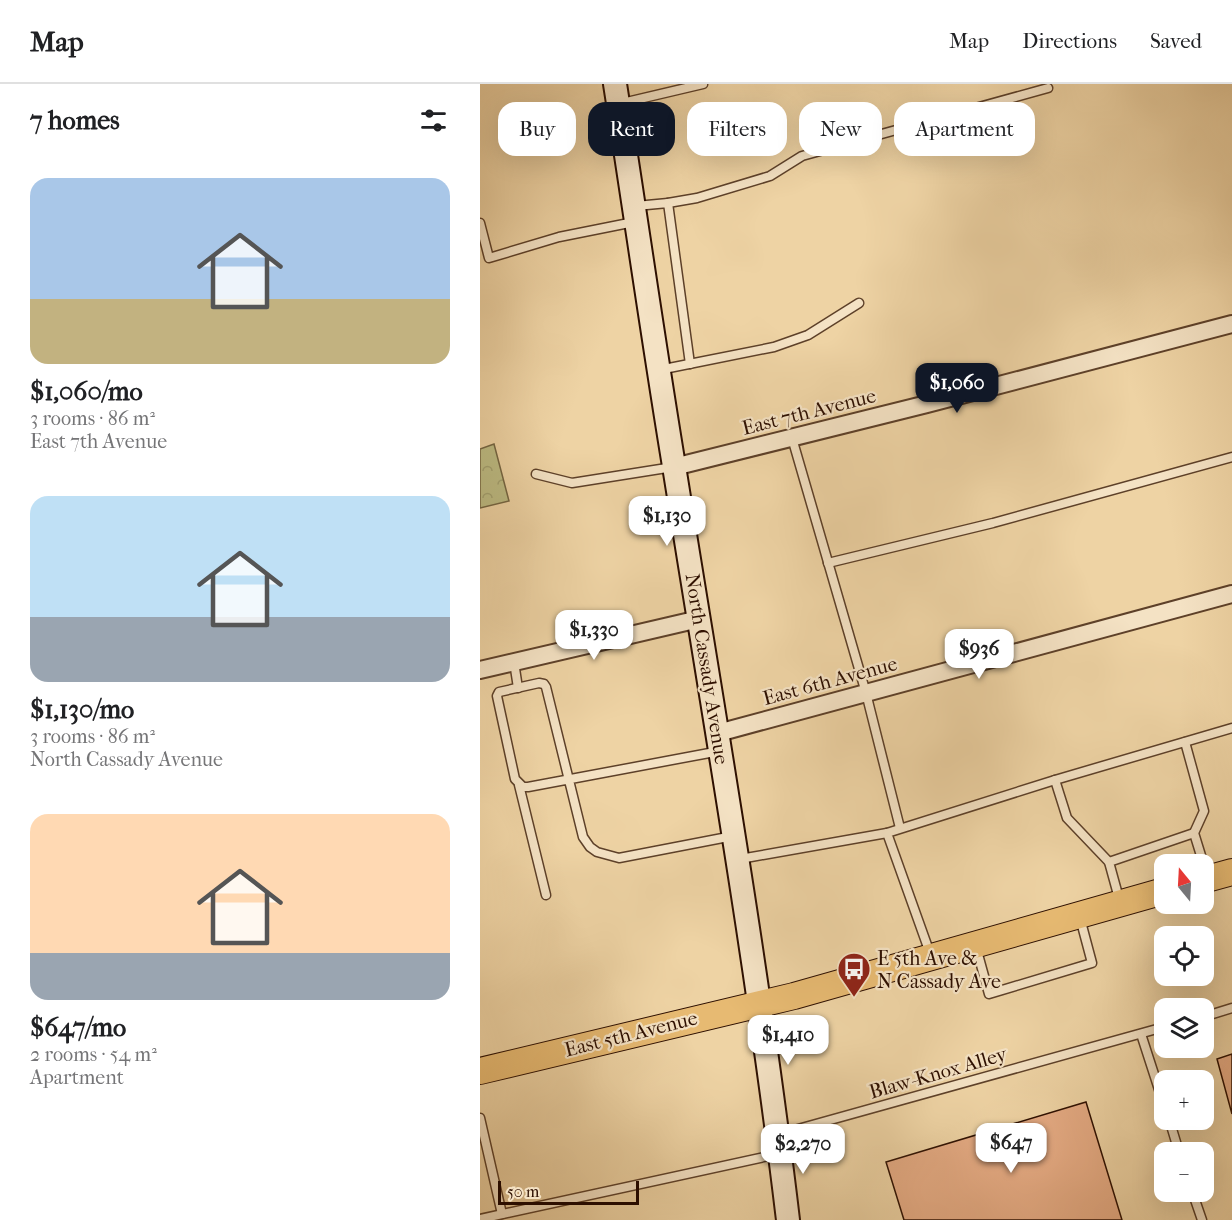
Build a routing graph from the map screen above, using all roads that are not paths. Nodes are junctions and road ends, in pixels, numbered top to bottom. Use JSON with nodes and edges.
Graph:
{"nodes":[{"id":1,"x":703,"y":84,"type":"edge"},
{"id":2,"x":1048,"y":88,"type":"dead end"},
{"id":3,"x":616,"y":94,"type":"edge"},
{"id":4,"x":668,"y":203,"type":"junction"},
{"id":5,"x":635,"y":214,"type":"junction"},
{"id":6,"x":480,"y":223,"type":"edge"},
{"id":7,"x":489,"y":258,"type":"junction"},
{"id":8,"x":480,"y":263,"type":"edge"},
{"id":9,"x":859,"y":303,"type":"dead end"},
{"id":10,"x":1232,"y":324,"type":"edge"},
{"id":11,"x":690,"y":364,"type":"junction"},
{"id":12,"x":659,"y":370,"type":"junction"},
{"id":13,"x":792,"y":438,"type":"junction"},
{"id":14,"x":1232,"y":456,"type":"edge"},
{"id":15,"x":674,"y":467,"type":"junction"},
{"id":16,"x":536,"y":474,"type":"dead end"},
{"id":17,"x":828,"y":563,"type":"junction"},
{"id":18,"x":1232,"y":594,"type":"edge"},
{"id":19,"x":699,"y":619,"type":"junction"},
{"id":20,"x":514,"y":662,"type":"junction"},
{"id":21,"x":480,"y":670,"type":"edge"},
{"id":22,"x":518,"y":688,"type":"junction"},
{"id":23,"x":866,"y":693,"type":"junction"},
{"id":24,"x":1232,"y":728,"type":"edge"},
{"id":25,"x":719,"y":742,"type":"junction"},
{"id":26,"x":1185,"y":742,"type":"junction"},
{"id":27,"x":569,"y":779,"type":"junction"},
{"id":28,"x":1055,"y":780,"type":"junction"},
{"id":29,"x":519,"y":784,"type":"junction"},
{"id":30,"x":900,"y":828,"type":"junction"},
{"id":31,"x":887,"y":833,"type":"junction"},
{"id":32,"x":1194,"y":833,"type":"junction"},
{"id":33,"x":733,"y":836,"type":"junction"},
{"id":34,"x":1204,"y":854,"type":"edge"},
{"id":35,"x":737,"y":860,"type":"junction"},
{"id":36,"x":1109,"y":862,"type":"junction"},
{"id":37,"x":1154,"y":894,"type":"edge"},
{"id":38,"x":546,"y":895,"type":"dead end"},
{"id":39,"x":1120,"y":903,"type":"junction"},
{"id":40,"x":1078,"y":914,"type":"junction"},
{"id":41,"x":975,"y":944,"type":"junction"},
{"id":42,"x":931,"y":956,"type":"junction"},
{"id":43,"x":758,"y":1004,"type":"junction"},
{"id":44,"x":1232,"y":1008,"type":"edge"},
{"id":45,"x":1214,"y":1014,"type":"edge"},
{"id":46,"x":1154,"y":1030,"type":"edge"},
{"id":47,"x":1141,"y":1034,"type":"junction"},
{"id":48,"x":480,"y":1071,"type":"edge"},
{"id":49,"x":1154,"y":1074,"type":"edge"},
{"id":50,"x":480,"y":1118,"type":"edge"},
{"id":51,"x":779,"y":1144,"type":"junction"},
{"id":52,"x":1196,"y":1202,"type":"edge"},
{"id":53,"x":502,"y":1214,"type":"junction"},
{"id":54,"x":480,"y":1219,"type":"edge"},
{"id":55,"x":788,"y":1220,"type":"edge"},
{"id":56,"x":1202,"y":1220,"type":"edge"}],
"edges":[{"from":1,"to":3,"type":"lane"},
{"from":2,"to":4,"type":"lane"},
{"from":3,"to":5,"type":"main road","name":"North Cassady Avenue"},
{"from":4,"to":5,"type":"lane"},
{"from":4,"to":11,"type":"lane"},
{"from":5,"to":7,"type":"lane"},
{"from":5,"to":12,"type":"main road","name":"North Cassady Avenue"},
{"from":6,"to":7,"type":"lane"},
{"from":7,"to":8,"type":"lane"},
{"from":9,"to":11,"type":"lane"},
{"from":10,"to":13,"type":"street","name":"East 7th Avenue"},
{"from":11,"to":12,"type":"lane"},
{"from":12,"to":15,"type":"main road","name":"North Cassady Avenue"},
{"from":13,"to":15,"type":"street","name":"East 7th Avenue"},
{"from":13,"to":17,"type":"lane"},
{"from":14,"to":17,"type":"lane"},
{"from":15,"to":16,"type":"lane"},
{"from":15,"to":19,"type":"main road","name":"North Cassady Avenue"},
{"from":17,"to":23,"type":"lane"},
{"from":18,"to":23,"type":"street","name":"East 6th Avenue"},
{"from":19,"to":20,"type":"street"},
{"from":19,"to":25,"type":"main road","name":"North Cassady Avenue"},
{"from":20,"to":21,"type":"street"},
{"from":20,"to":22,"type":"lane"},
{"from":22,"to":27,"type":"lane"},
{"from":22,"to":29,"type":"lane"},
{"from":23,"to":25,"type":"street","name":"East 6th Avenue"},
{"from":23,"to":30,"type":"lane"},
{"from":24,"to":26,"type":"lane"},
{"from":25,"to":27,"type":"lane"},
{"from":25,"to":33,"type":"main road","name":"North Cassady Avenue"},
{"from":26,"to":28,"type":"lane"},
{"from":26,"to":32,"type":"lane"},
{"from":27,"to":29,"type":"lane"},
{"from":27,"to":33,"type":"lane"},
{"from":28,"to":30,"type":"lane"},
{"from":28,"to":36,"type":"lane"},
{"from":29,"to":38,"type":"lane"},
{"from":30,"to":31,"type":"lane"},
{"from":31,"to":35,"type":"lane"},
{"from":31,"to":42,"type":"lane"},
{"from":32,"to":34,"type":"lane"},
{"from":32,"to":36,"type":"lane"},
{"from":33,"to":35,"type":"main road","name":"North Cassady Avenue"},
{"from":35,"to":43,"type":"main road","name":"North Cassady Avenue"},
{"from":36,"to":39,"type":"lane"},
{"from":37,"to":39,"type":"main road","name":"East 5th Avenue"},
{"from":39,"to":40,"type":"main road","name":"East 5th Avenue"},
{"from":40,"to":41,"type":"main road","name":"East 5th Avenue"},
{"from":40,"to":41,"type":"lane"},
{"from":41,"to":42,"type":"main road","name":"East 5th Avenue"},
{"from":42,"to":43,"type":"main road","name":"East 5th Avenue"},
{"from":43,"to":48,"type":"main road","name":"East 5th Avenue"},
{"from":43,"to":51,"type":"main road","name":"North Cassady Avenue"},
{"from":44,"to":45,"type":"lane"},
{"from":46,"to":47,"type":"lane","name":"Blaw-Knox Alley"},
{"from":47,"to":49,"type":"lane"},
{"from":47,"to":51,"type":"lane","name":"Blaw-Knox Alley"},
{"from":50,"to":53,"type":"lane"},
{"from":51,"to":53,"type":"lane","name":"Blaw-Knox Alley"},
{"from":51,"to":55,"type":"main road","name":"North Cassady Avenue"},
{"from":52,"to":56,"type":"lane"},
{"from":53,"to":54,"type":"lane","name":"Blaw-Knox Alley"}]}
